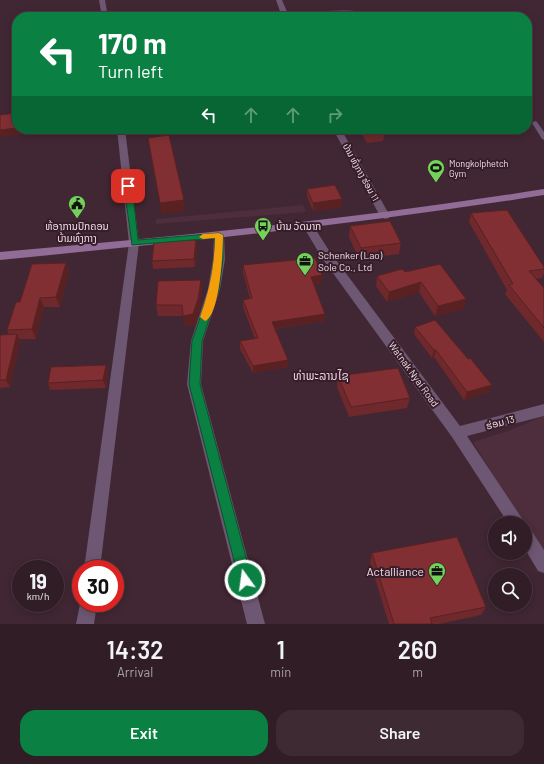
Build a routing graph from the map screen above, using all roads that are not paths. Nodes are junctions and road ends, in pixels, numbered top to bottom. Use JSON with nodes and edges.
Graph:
{"nodes":[{"id":1,"x":102,"y":0,"type":"edge"},
{"id":2,"x":279,"y":0,"type":"edge"},
{"id":3,"x":104,"y":12,"type":"edge"},
{"id":4,"x":284,"y":12,"type":"edge"},
{"id":5,"x":532,"y":125,"type":"edge"},
{"id":6,"x":122,"y":134,"type":"edge"},
{"id":7,"x":340,"y":134,"type":"edge"},
{"id":8,"x":544,"y":138,"type":"edge"},
{"id":9,"x":544,"y":192,"type":"edge"},
{"id":10,"x":385,"y":216,"type":"junction"},
{"id":11,"x":308,"y":226,"type":"junction"},
{"id":12,"x":219,"y":235,"type":"junction"},
{"id":13,"x":134,"y":243,"type":"junction"},
{"id":14,"x":0,"y":256,"type":"edge"},
{"id":15,"x":544,"y":410,"type":"edge"},
{"id":16,"x":457,"y":433,"type":"junction"},
{"id":17,"x":512,"y":516,"type":"edge"},
{"id":18,"x":532,"y":545,"type":"edge"},
{"id":19,"x":93,"y":560,"type":"edge"},
{"id":20,"x":543,"y":561,"type":"edge"},
{"id":21,"x":87,"y":612,"type":"edge"},
{"id":22,"x":85,"y":624,"type":"edge"},
{"id":23,"x":256,"y":624,"type":"edge"}],
"edges":[{"from":1,"to":3,"type":"street"},
{"from":2,"to":4,"type":"street"},
{"from":5,"to":8,"type":"lane"},
{"from":6,"to":13,"type":"street"},
{"from":7,"to":10,"type":"street","name":"ບ້ານ ທົ່ງກາງ ຮ່ອມ 11"},
{"from":9,"to":10,"type":"street"},
{"from":10,"to":11,"type":"street"},
{"from":11,"to":12,"type":"street"},
{"from":11,"to":16,"type":"street","name":"Watnak Nyai Road"},
{"from":12,"to":13,"type":"street"},
{"from":12,"to":23,"type":"street"},
{"from":13,"to":14,"type":"street"},
{"from":13,"to":19,"type":"street"},
{"from":15,"to":16,"type":"street","name":"ຮ່ອມ 13"},
{"from":16,"to":17,"type":"street","name":"Watnak Nyai Road"},
{"from":18,"to":20,"type":"street"},
{"from":21,"to":22,"type":"street"}]}
